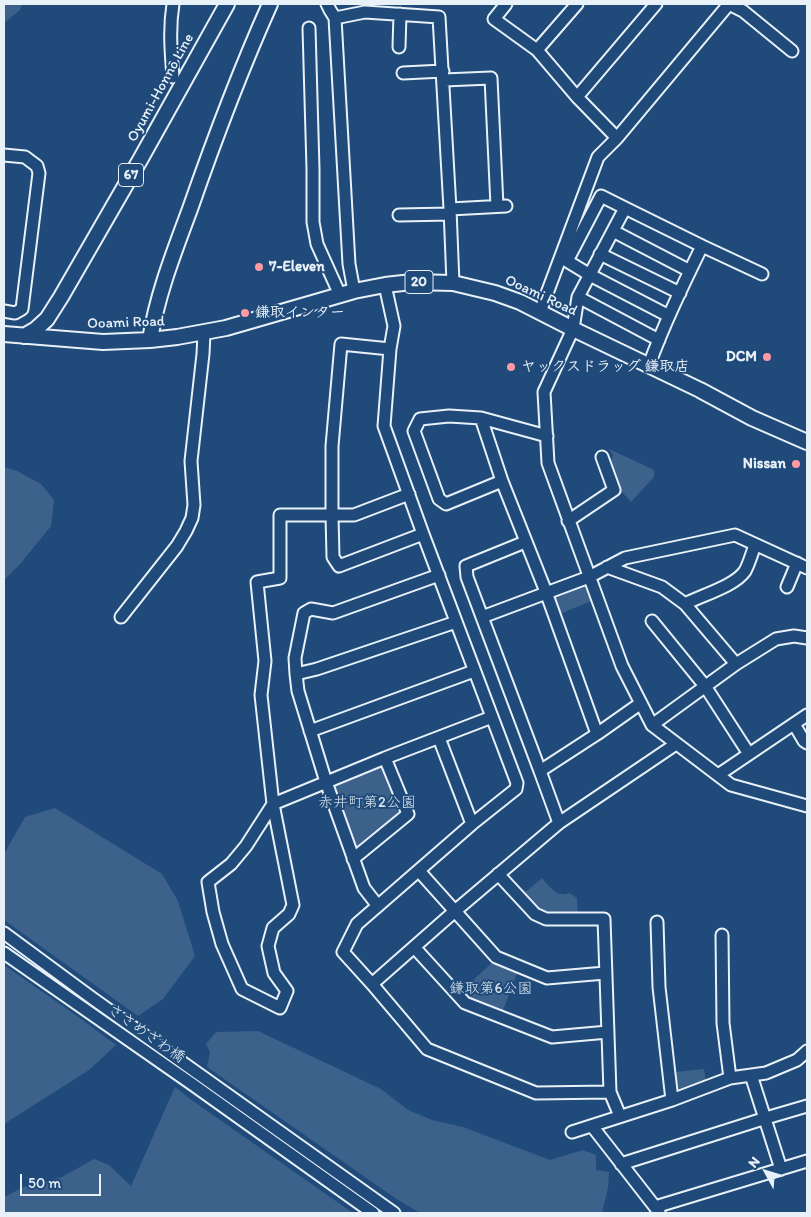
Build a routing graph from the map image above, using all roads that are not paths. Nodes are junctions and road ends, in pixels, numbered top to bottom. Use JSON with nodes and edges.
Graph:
{"nodes":[{"id":1,"x":173,"y":4,"type":"edge"},
{"id":2,"x":227,"y":4,"type":"edge"},
{"id":3,"x":270,"y":4,"type":"edge"},
{"id":4,"x":327,"y":4,"type":"edge"},
{"id":5,"x":506,"y":4,"type":"edge"},
{"id":6,"x":576,"y":4,"type":"edge"},
{"id":7,"x":656,"y":4,"type":"edge"},
{"id":8,"x":729,"y":4,"type":"edge"},
{"id":9,"x":400,"y":14,"type":"junction"},
{"id":10,"x":335,"y":18,"type":"junction"},
{"id":11,"x":309,"y":28,"type":"dead end"},
{"id":12,"x":399,"y":47,"type":"dead end"},
{"id":13,"x":537,"y":50,"type":"junction"},
{"id":14,"x":792,"y":51,"type":"dead end"},
{"id":15,"x":404,"y":73,"type":"dead end"},
{"id":16,"x":443,"y":76,"type":"junction"},
{"id":17,"x":173,"y":77,"type":"dead end"},
{"id":18,"x":577,"y":97,"type":"junction"},
{"id":19,"x":617,"y":138,"type":"junction"},
{"id":20,"x":4,"y":155,"type":"edge"},
{"id":21,"x":626,"y":208,"type":"junction"},
{"id":22,"x":450,"y":211,"type":"junction"},
{"id":23,"x":399,"y":215,"type":"dead end"},
{"id":24,"x":613,"y":231,"type":"junction"},
{"id":25,"x":702,"y":246,"type":"junction"},
{"id":26,"x":600,"y":254,"type":"junction"},
{"id":27,"x":690,"y":271,"type":"junction"},
{"id":28,"x":762,"y":274,"type":"dead end"},
{"id":29,"x":590,"y":275,"type":"junction"},
{"id":30,"x":453,"y":283,"type":"junction"},
{"id":31,"x":385,"y":285,"type":"junction"},
{"id":32,"x":354,"y":291,"type":"junction"},
{"id":33,"x":680,"y":292,"type":"junction"},
{"id":34,"x":340,"y":295,"type":"junction"},
{"id":35,"x":578,"y":297,"type":"junction"},
{"id":36,"x":4,"y":311,"type":"edge"},
{"id":37,"x":540,"y":312,"type":"junction"},
{"id":38,"x":669,"y":316,"type":"junction"},
{"id":39,"x":573,"y":329,"type":"junction"},
{"id":40,"x":204,"y":332,"type":"junction"},
{"id":41,"x":4,"y":334,"type":"edge"},
{"id":42,"x":24,"y":336,"type":"junction"},
{"id":43,"x":150,"y":340,"type":"junction"},
{"id":44,"x":659,"y":340,"type":"junction"},
{"id":45,"x":390,"y":349,"type":"junction"},
{"id":46,"x":650,"y":365,"type":"junction"},
{"id":47,"x":481,"y":418,"type":"junction"},
{"id":48,"x":547,"y":436,"type":"junction"},
{"id":49,"x":807,"y":442,"type":"edge"},
{"id":50,"x":602,"y":458,"type":"dead end"},
{"id":51,"x":502,"y":481,"type":"junction"},
{"id":52,"x":409,"y":494,"type":"junction"},
{"id":53,"x":332,"y":515,"type":"junction"},
{"id":54,"x":568,"y":521,"type":"junction"},
{"id":55,"x":423,"y":534,"type":"junction"},
{"id":56,"x":525,"y":542,"type":"junction"},
{"id":57,"x":754,"y":545,"type":"junction"},
{"id":58,"x":802,"y":565,"type":"edge"},
{"id":59,"x":607,"y":567,"type":"junction"},
{"id":60,"x":439,"y":576,"type":"junction"},
{"id":61,"x":589,"y":577,"type":"junction"},
{"id":62,"x":787,"y":587,"type":"dead end"},
{"id":63,"x":546,"y":592,"type":"junction"},
{"id":64,"x":686,"y":604,"type":"junction"},
{"id":65,"x":121,"y":617,"type":"dead end"},
{"id":66,"x":482,"y":617,"type":"junction"},
{"id":67,"x":652,"y":621,"type":"dead end"},
{"id":68,"x":456,"y":622,"type":"junction"},
{"id":69,"x":807,"y":638,"type":"edge"},
{"id":70,"x":736,"y":664,"type":"junction"},
{"id":71,"x":474,"y":671,"type":"junction"},
{"id":72,"x":296,"y":674,"type":"junction"},
{"id":73,"x":705,"y":686,"type":"junction"},
{"id":74,"x":640,"y":703,"type":"junction"},
{"id":75,"x":807,"y":716,"type":"edge"},
{"id":76,"x":492,"y":717,"type":"junction"},
{"id":77,"x":794,"y":724,"type":"junction"},
{"id":78,"x":652,"y":725,"type":"junction"},
{"id":79,"x":310,"y":730,"type":"junction"},
{"id":80,"x":597,"y":734,"type":"junction"},
{"id":81,"x":439,"y":738,"type":"junction"},
{"id":82,"x":807,"y":743,"type":"edge"},
{"id":83,"x":676,"y":744,"type":"junction"},
{"id":84,"x":749,"y":754,"type":"junction"},
{"id":85,"x":385,"y":758,"type":"junction"},
{"id":86,"x":540,"y":771,"type":"junction"},
{"id":87,"x":718,"y":776,"type":"junction"},
{"id":88,"x":326,"y":782,"type":"junction"},
{"id":89,"x":273,"y":804,"type":"junction"},
{"id":90,"x":807,"y":806,"type":"edge"},
{"id":91,"x":558,"y":823,"type":"junction"},
{"id":92,"x":472,"y":824,"type":"junction"},
{"id":93,"x":353,"y":859,"type":"junction"},
{"id":94,"x":419,"y":871,"type":"junction"},
{"id":95,"x":498,"y":874,"type":"junction"},
{"id":96,"x":378,"y":906,"type":"junction"},
{"id":97,"x":455,"y":910,"type":"junction"},
{"id":98,"x":656,"y":922,"type":"dead end"},
{"id":99,"x":4,"y":933,"type":"edge"},
{"id":100,"x":722,"y":935,"type":"dead end"},
{"id":101,"x":414,"y":947,"type":"junction"},
{"id":102,"x":4,"y":954,"type":"edge"},
{"id":103,"x":605,"y":973,"type":"junction"},
{"id":104,"x":372,"y":984,"type":"junction"},
{"id":105,"x":608,"y":1032,"type":"junction"},
{"id":106,"x":807,"y":1051,"type":"edge"},
{"id":107,"x":751,"y":1074,"type":"junction"},
{"id":108,"x":730,"y":1078,"type":"junction"},
{"id":109,"x":195,"y":1079,"type":"junction"},
{"id":110,"x":610,"y":1092,"type":"junction"},
{"id":111,"x":672,"y":1100,"type":"junction"},
{"id":112,"x":807,"y":1106,"type":"edge"},
{"id":113,"x":620,"y":1116,"type":"junction"},
{"id":114,"x":766,"y":1118,"type":"junction"},
{"id":115,"x":592,"y":1126,"type":"junction"},
{"id":116,"x":572,"y":1132,"type":"dead end"},
{"id":117,"x":807,"y":1161,"type":"edge"},
{"id":118,"x":621,"y":1164,"type":"junction"},
{"id":119,"x":782,"y":1169,"type":"junction"},
{"id":120,"x":658,"y":1210,"type":"edge"},
{"id":121,"x":372,"y":1213,"type":"edge"},
{"id":122,"x":394,"y":1213,"type":"edge"}],
"edges":[{"from":1,"to":17,"type":"street"},
{"from":2,"to":42,"type":"main road","name":"Oyumi-Honnō Line","number":"67"},
{"from":3,"to":43,"type":"main road"},
{"from":4,"to":10,"type":"street"},
{"from":5,"to":13,"type":"street"},
{"from":6,"to":13,"type":"street"},
{"from":7,"to":18,"type":"street"},
{"from":8,"to":14,"type":"street"},
{"from":8,"to":19,"type":"street"},
{"from":9,"to":10,"type":"street"},
{"from":9,"to":12,"type":"street"},
{"from":9,"to":16,"type":"street"},
{"from":10,"to":32,"type":"street"},
{"from":11,"to":34,"type":"street"},
{"from":13,"to":18,"type":"street"},
{"from":15,"to":16,"type":"street"},
{"from":16,"to":22,"type":"street"},
{"from":16,"to":22,"type":"street"},
{"from":18,"to":19,"type":"street"},
{"from":19,"to":37,"type":"street"},
{"from":20,"to":36,"type":"street"},
{"from":21,"to":24,"type":"street"},
{"from":21,"to":25,"type":"street"},
{"from":21,"to":29,"type":"street"},
{"from":22,"to":23,"type":"street"},
{"from":22,"to":30,"type":"street"},
{"from":24,"to":26,"type":"street"},
{"from":24,"to":27,"type":"street"},
{"from":25,"to":27,"type":"street"},
{"from":25,"to":28,"type":"street"},
{"from":26,"to":29,"type":"street"},
{"from":26,"to":33,"type":"street"},
{"from":27,"to":33,"type":"street"},
{"from":29,"to":35,"type":"street"},
{"from":29,"to":38,"type":"street"},
{"from":30,"to":31,"type":"main road","name":"Ooami Road","number":"20"},
{"from":30,"to":37,"type":"main road","name":"Ooami Road","number":"20"},
{"from":31,"to":32,"type":"main road","name":"Ooami Road","number":"20"},
{"from":31,"to":45,"type":"street"},
{"from":32,"to":34,"type":"main road","name":"Ooami Road","number":"20"},
{"from":33,"to":38,"type":"street"},
{"from":34,"to":40,"type":"main road","name":"Ooami Road","number":"20"},
{"from":35,"to":39,"type":"street"},
{"from":35,"to":44,"type":"street"},
{"from":37,"to":39,"type":"main road","name":"Ooami Road","number":"20"},
{"from":38,"to":44,"type":"street"},
{"from":39,"to":46,"type":"main road","name":"Ooami Road","number":"20"},
{"from":39,"to":48,"type":"street"},
{"from":40,"to":43,"type":"main road","name":"Ooami Road","number":"20"},
{"from":40,"to":65,"type":"street"},
{"from":41,"to":42,"type":"main road","name":"Ooami Road","number":"20"},
{"from":42,"to":43,"type":"main road","name":"Ooami Road","number":"20"},
{"from":44,"to":46,"type":"street"},
{"from":45,"to":52,"type":"street"},
{"from":45,"to":53,"type":"street"},
{"from":46,"to":49,"type":"main road","name":"Ooami Road","number":"20"},
{"from":47,"to":48,"type":"street"},
{"from":47,"to":51,"type":"street"},
{"from":47,"to":51,"type":"street"},
{"from":48,"to":54,"type":"street"},
{"from":50,"to":54,"type":"street"},
{"from":51,"to":56,"type":"street"},
{"from":52,"to":53,"type":"street"},
{"from":52,"to":55,"type":"street"},
{"from":53,"to":55,"type":"street"},
{"from":53,"to":89,"type":"street"},
{"from":54,"to":61,"type":"street"},
{"from":55,"to":60,"type":"street"},
{"from":56,"to":63,"type":"street"},
{"from":56,"to":66,"type":"street"},
{"from":57,"to":58,"type":"street"},
{"from":57,"to":59,"type":"street"},
{"from":57,"to":64,"type":"street"},
{"from":58,"to":62,"type":"street"},
{"from":59,"to":61,"type":"street"},
{"from":59,"to":64,"type":"street"},
{"from":60,"to":68,"type":"street"},
{"from":60,"to":72,"type":"street"},
{"from":61,"to":63,"type":"street"},
{"from":61,"to":74,"type":"street"},
{"from":63,"to":66,"type":"street"},
{"from":63,"to":80,"type":"street"},
{"from":64,"to":70,"type":"street"},
{"from":66,"to":86,"type":"street"},
{"from":67,"to":73,"type":"street"},
{"from":68,"to":71,"type":"street"},
{"from":68,"to":72,"type":"street"},
{"from":69,"to":70,"type":"street"},
{"from":70,"to":73,"type":"street"},
{"from":71,"to":76,"type":"street"},
{"from":71,"to":79,"type":"street"},
{"from":72,"to":79,"type":"street"},
{"from":73,"to":78,"type":"street"},
{"from":73,"to":84,"type":"street"},
{"from":74,"to":78,"type":"street"},
{"from":74,"to":80,"type":"street"},
{"from":75,"to":77,"type":"street"},
{"from":76,"to":81,"type":"street"},
{"from":76,"to":92,"type":"street"},
{"from":77,"to":82,"type":"street"},
{"from":77,"to":84,"type":"street"},
{"from":78,"to":83,"type":"street"},
{"from":79,"to":88,"type":"street"},
{"from":80,"to":86,"type":"street"},
{"from":81,"to":85,"type":"street"},
{"from":81,"to":92,"type":"street"},
{"from":83,"to":87,"type":"street"},
{"from":83,"to":91,"type":"street"},
{"from":84,"to":87,"type":"street"},
{"from":85,"to":88,"type":"street"},
{"from":85,"to":93,"type":"street"},
{"from":86,"to":91,"type":"street"},
{"from":87,"to":90,"type":"street"},
{"from":88,"to":89,"type":"street"},
{"from":88,"to":93,"type":"street"},
{"from":89,"to":89,"type":"street"},
{"from":91,"to":95,"type":"street"},
{"from":92,"to":94,"type":"street"},
{"from":93,"to":96,"type":"street"},
{"from":94,"to":96,"type":"street"},
{"from":94,"to":97,"type":"street"},
{"from":95,"to":97,"type":"street"},
{"from":95,"to":103,"type":"street"},
{"from":96,"to":104,"type":"street"},
{"from":97,"to":101,"type":"street"},
{"from":97,"to":103,"type":"street"},
{"from":98,"to":111,"type":"street"},
{"from":99,"to":109,"type":"street","name":"ささめざわ橋"},
{"from":100,"to":108,"type":"street"},
{"from":101,"to":104,"type":"street"},
{"from":101,"to":105,"type":"street"},
{"from":102,"to":109,"type":"street","name":"ささめざわ橋"},
{"from":103,"to":105,"type":"street"},
{"from":104,"to":110,"type":"street"},
{"from":105,"to":110,"type":"street"},
{"from":106,"to":107,"type":"street"},
{"from":107,"to":108,"type":"street"},
{"from":107,"to":114,"type":"street"},
{"from":108,"to":111,"type":"street"},
{"from":109,"to":121,"type":"street"},
{"from":109,"to":122,"type":"street"},
{"from":110,"to":113,"type":"street"},
{"from":111,"to":113,"type":"street"},
{"from":112,"to":114,"type":"street"},
{"from":113,"to":115,"type":"street"},
{"from":114,"to":118,"type":"street"},
{"from":114,"to":119,"type":"street"},
{"from":115,"to":116,"type":"street"},
{"from":115,"to":118,"type":"street"},
{"from":117,"to":119,"type":"street"},
{"from":118,"to":120,"type":"street"},
{"from":119,"to":120,"type":"street"}]}
